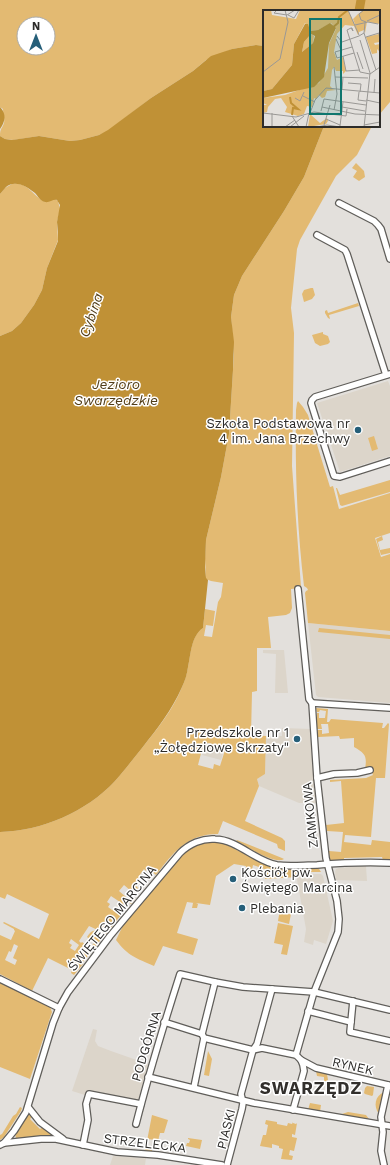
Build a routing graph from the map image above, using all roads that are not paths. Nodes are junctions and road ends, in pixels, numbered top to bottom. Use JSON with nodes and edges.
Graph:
{"nodes":[{"id":1,"x":339,"y":203,"type":"dead end"},
{"id":2,"x":317,"y":235,"type":"dead end"},
{"id":3,"x":390,"y":259,"type":"edge"},
{"id":4,"x":388,"y":374,"type":"edge"},
{"id":5,"x":390,"y":460,"type":"edge"},
{"id":6,"x":298,"y":589,"type":"dead end"},
{"id":7,"x":310,"y":701,"type":"junction"},
{"id":8,"x":390,"y":708,"type":"edge"},
{"id":9,"x":370,"y":770,"type":"dead end"},
{"id":10,"x":317,"y":778,"type":"junction"},
{"id":11,"x":390,"y":863,"type":"edge"},
{"id":12,"x":327,"y":864,"type":"junction"},
{"id":13,"x":0,"y":980,"type":"edge"},
{"id":14,"x":215,"y":982,"type":"junction"},
{"id":15,"x":272,"y":988,"type":"junction"},
{"id":16,"x":314,"y":992,"type":"junction"},
{"id":17,"x":354,"y":1001,"type":"junction"},
{"id":18,"x":59,"y":1008,"type":"junction"},
{"id":19,"x":390,"y":1010,"type":"edge"},
{"id":20,"x":308,"y":1011,"type":"junction"},
{"id":21,"x":164,"y":1022,"type":"junction"},
{"id":22,"x":351,"y":1022,"type":"junction"},
{"id":23,"x":203,"y":1036,"type":"junction"},
{"id":24,"x":390,"y":1041,"type":"edge"},
{"id":25,"x":253,"y":1050,"type":"junction"},
{"id":26,"x":296,"y":1055,"type":"junction"},
{"id":27,"x":301,"y":1060,"type":"junction"},
{"id":28,"x":148,"y":1077,"type":"junction"},
{"id":29,"x":389,"y":1084,"type":"edge"},
{"id":30,"x":194,"y":1088,"type":"junction"},
{"id":31,"x":243,"y":1100,"type":"junction"},
{"id":32,"x":141,"y":1104,"type":"junction"},
{"id":33,"x":28,"y":1107,"type":"junction"},
{"id":34,"x":293,"y":1110,"type":"junction"},
{"id":35,"x":136,"y":1124,"type":"dead end"},
{"id":36,"x":382,"y":1124,"type":"junction"},
{"id":37,"x":390,"y":1126,"type":"edge"},
{"id":38,"x":65,"y":1140,"type":"junction"},
{"id":39,"x":2,"y":1144,"type":"edge"},
{"id":40,"x":83,"y":1145,"type":"junction"},
{"id":41,"x":222,"y":1165,"type":"edge"},
{"id":42,"x":228,"y":1165,"type":"edge"},
{"id":43,"x":384,"y":1165,"type":"edge"}],
"edges":[{"from":1,"to":3,"type":"street"},
{"from":2,"to":4,"type":"street"},
{"from":4,"to":5,"type":"street"},
{"from":6,"to":7,"type":"street","name":"ZAMKOWA"},
{"from":7,"to":8,"type":"street"},
{"from":7,"to":10,"type":"street","name":"ZAMKOWA"},
{"from":9,"to":10,"type":"street"},
{"from":10,"to":12,"type":"street","name":"ZAMKOWA"},
{"from":11,"to":12,"type":"street","name":"ŚWIĘTEGO MARCINA"},
{"from":12,"to":16,"type":"street","name":"ZAMKOWA"},
{"from":12,"to":18,"type":"street","name":"ŚWIĘTEGO MARCINA"},
{"from":13,"to":18,"type":"street"},
{"from":14,"to":15,"type":"street"},
{"from":14,"to":21,"type":"street","name":"PODGÓRNA"},
{"from":14,"to":23,"type":"street"},
{"from":15,"to":16,"type":"street"},
{"from":15,"to":25,"type":"street"},
{"from":16,"to":17,"type":"street"},
{"from":16,"to":20,"type":"street","name":"ZAMKOWA"},
{"from":17,"to":19,"type":"street"},
{"from":17,"to":22,"type":"street"},
{"from":18,"to":33,"type":"street","name":"ŚWIĘTEGO MARCINA"},
{"from":20,"to":22,"type":"street"},
{"from":20,"to":26,"type":"street","name":"ZAMKOWA"},
{"from":21,"to":23,"type":"street"},
{"from":21,"to":28,"type":"street","name":"PODGÓRNA"},
{"from":22,"to":24,"type":"street"},
{"from":23,"to":25,"type":"street"},
{"from":23,"to":30,"type":"street"},
{"from":25,"to":26,"type":"street"},
{"from":25,"to":31,"type":"street"},
{"from":26,"to":27,"type":"street","name":"RYNEK"},
{"from":27,"to":29,"type":"street","name":"RYNEK"},
{"from":27,"to":34,"type":"street"},
{"from":28,"to":30,"type":"street"},
{"from":28,"to":32,"type":"street","name":"PODGÓRNA"},
{"from":29,"to":36,"type":"street","name":"RYNEK"},
{"from":30,"to":31,"type":"street"},
{"from":31,"to":34,"type":"street","name":"PIASKI"},
{"from":31,"to":42,"type":"street","name":"PIASKI"},
{"from":32,"to":35,"type":"street","name":"PODGÓRNA"},
{"from":32,"to":40,"type":"street"},
{"from":33,"to":38,"type":"street","name":"STRZELECKA"},
{"from":33,"to":39,"type":"street","name":"ŚWIĘTEGO MARCINA"},
{"from":34,"to":36,"type":"street"},
{"from":36,"to":37,"type":"street"},
{"from":36,"to":43,"type":"street","name":"RYNEK"},
{"from":38,"to":39,"type":"street","name":"STRZELECKA"},
{"from":38,"to":40,"type":"street","name":"STRZELECKA"},
{"from":40,"to":41,"type":"street","name":"STRZELECKA"}]}
